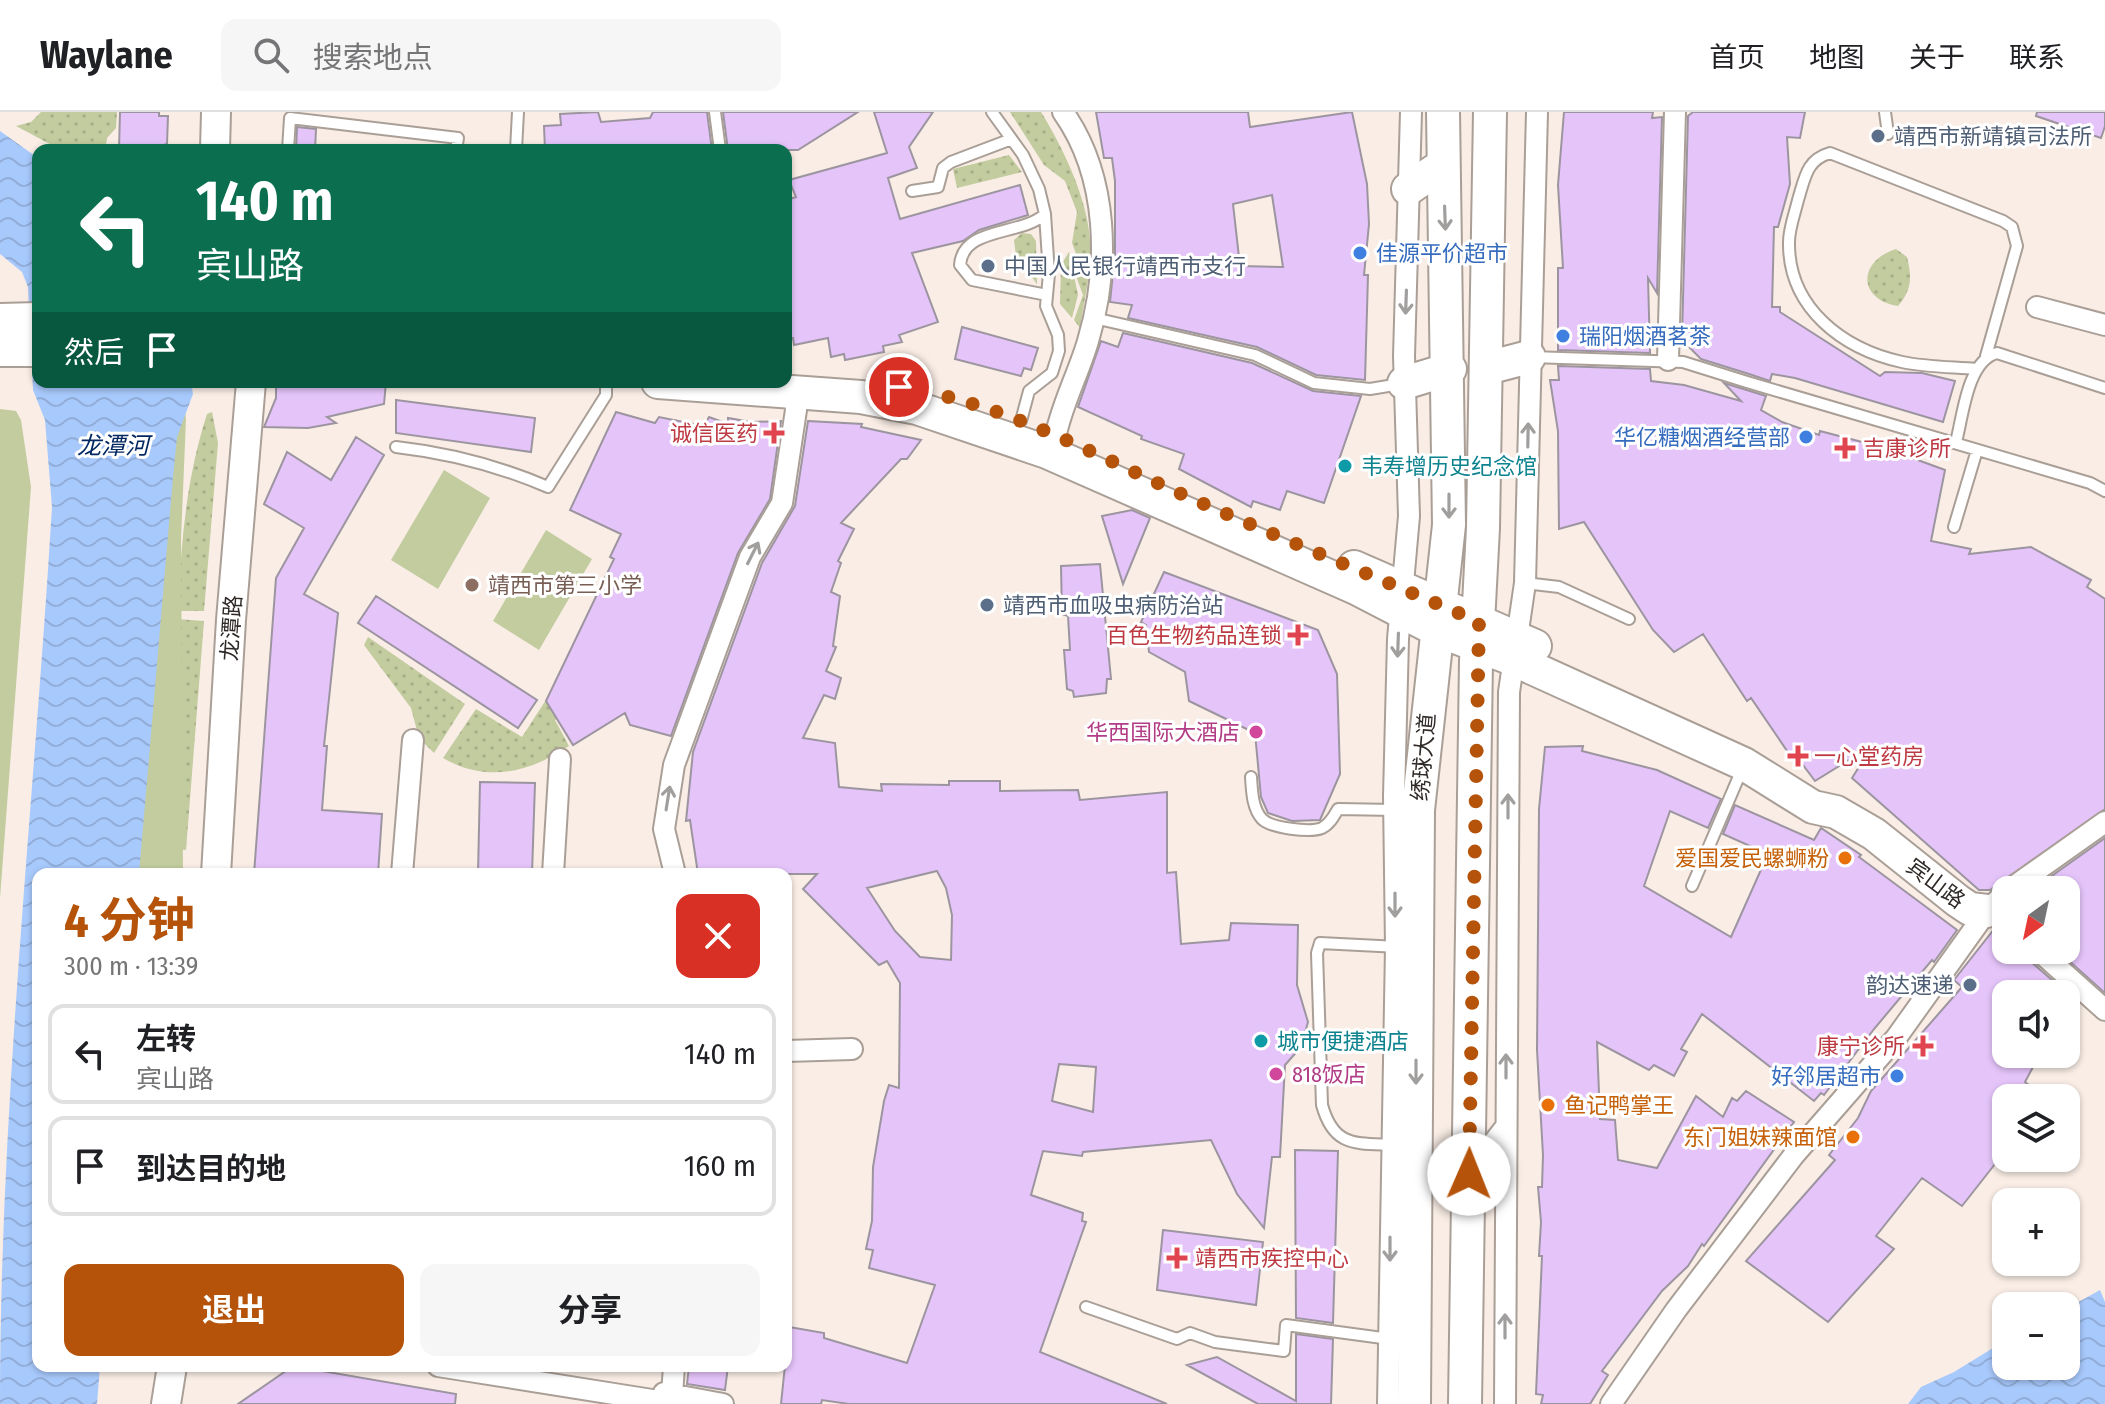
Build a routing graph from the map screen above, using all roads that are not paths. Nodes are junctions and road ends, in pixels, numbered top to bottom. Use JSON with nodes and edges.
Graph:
{"nodes":[{"id":1,"x":216,"y":112,"type":"edge"},
{"id":2,"x":232,"y":112,"type":"edge"},
{"id":3,"x":518,"y":112,"type":"edge"},
{"id":4,"x":715,"y":112,"type":"edge"},
{"id":5,"x":992,"y":112,"type":"edge"},
{"id":6,"x":1063,"y":112,"type":"edge"},
{"id":7,"x":1411,"y":112,"type":"edge"},
{"id":8,"x":1443,"y":112,"type":"edge"},
{"id":9,"x":1490,"y":112,"type":"edge"},
{"id":10,"x":1537,"y":112,"type":"edge"},
{"id":11,"x":1675,"y":112,"type":"edge"},
{"id":12,"x":1885,"y":112,"type":"edge"},
{"id":13,"x":1888,"y":134,"type":"dead end"},
{"id":14,"x":1009,"y":140,"type":"junction"},
{"id":15,"x":215,"y":144,"type":"edge"},
{"id":16,"x":231,"y":144,"type":"edge"},
{"id":17,"x":288,"y":144,"type":"edge"},
{"id":18,"x":457,"y":144,"type":"edge"},
{"id":19,"x":516,"y":144,"type":"edge"},
{"id":20,"x":719,"y":144,"type":"edge"},
{"id":21,"x":1443,"y":165,"type":"junction"},
{"id":22,"x":1408,"y":189,"type":"junction"},
{"id":23,"x":912,"y":191,"type":"dead end"},
{"id":24,"x":1045,"y":214,"type":"junction"},
{"id":25,"x":1047,"y":295,"type":"junction"},
{"id":26,"x":2037,"y":307,"type":"dead end"},
{"id":27,"x":1094,"y":318,"type":"junction"},
{"id":28,"x":32,"y":322,"type":"edge"},
{"id":29,"x":2105,"y":325,"type":"edge"},
{"id":30,"x":2,"y":335,"type":"edge"},
{"id":31,"x":32,"y":348,"type":"edge"},
{"id":32,"x":1986,"y":356,"type":"junction"},
{"id":33,"x":1529,"y":357,"type":"junction"},
{"id":34,"x":1668,"y":360,"type":"junction"},
{"id":35,"x":1487,"y":368,"type":"junction"},
{"id":36,"x":1450,"y":369,"type":"junction"},
{"id":37,"x":1976,"y":369,"type":"junction"},
{"id":38,"x":792,"y":382,"type":"edge"},
{"id":39,"x":792,"y":382,"type":"edge"},
{"id":40,"x":1404,"y":383,"type":"junction"},
{"id":41,"x":236,"y":388,"type":"edge"},
{"id":42,"x":250,"y":388,"type":"edge"},
{"id":43,"x":606,"y":388,"type":"edge"},
{"id":44,"x":791,"y":388,"type":"edge"},
{"id":45,"x":2105,"y":388,"type":"edge"},
{"id":46,"x":1021,"y":421,"type":"junction"},
{"id":47,"x":1056,"y":434,"type":"junction"},
{"id":48,"x":1956,"y":442,"type":"junction"},
{"id":49,"x":396,"y":447,"type":"dead end"},
{"id":50,"x":1977,"y":450,"type":"junction"},
{"id":51,"x":2105,"y":491,"type":"edge"},
{"id":52,"x":1954,"y":527,"type":"dead end"},
{"id":53,"x":1525,"y":583,"type":"junction"},
{"id":54,"x":1402,"y":599,"type":"junction"},
{"id":55,"x":1440,"y":618,"type":"junction"},
{"id":56,"x":1629,"y":619,"type":"dead end"},
{"id":57,"x":1478,"y":634,"type":"junction"},
{"id":58,"x":1516,"y":649,"type":"junction"},
{"id":59,"x":413,"y":740,"type":"dead end"},
{"id":60,"x":560,"y":759,"type":"dead end"},
{"id":61,"x":1744,"y":764,"type":"junction"},
{"id":62,"x":1251,"y":777,"type":"dead end"},
{"id":63,"x":1406,"y":810,"type":"junction"},
{"id":64,"x":2105,"y":822,"type":"edge"},
{"id":65,"x":204,"y":868,"type":"edge"},
{"id":66,"x":216,"y":868,"type":"edge"},
{"id":67,"x":402,"y":868,"type":"edge"},
{"id":68,"x":553,"y":868,"type":"edge"},
{"id":69,"x":674,"y":868,"type":"edge"},
{"id":70,"x":2036,"y":876,"type":"edge"},
{"id":71,"x":1692,"y":886,"type":"dead end"},
{"id":72,"x":1992,"y":897,"type":"edge"},
{"id":73,"x":1992,"y":905,"type":"edge"},
{"id":74,"x":1992,"y":916,"type":"edge"},
{"id":75,"x":1406,"y":947,"type":"junction"},
{"id":76,"x":2054,"y":964,"type":"edge"},
{"id":77,"x":2105,"y":1010,"type":"edge"},
{"id":78,"x":852,"y":1049,"type":"dead end"},
{"id":79,"x":792,"y":1051,"type":"edge"},
{"id":80,"x":1505,"y":1128,"type":"junction"},
{"id":81,"x":1407,"y":1155,"type":"junction"},
{"id":82,"x":1469,"y":1174,"type":"junction"},
{"id":83,"x":1390,"y":1210,"type":"junction"},
{"id":84,"x":1086,"y":1307,"type":"dead end"},
{"id":85,"x":1402,"y":1340,"type":"junction"},
{"id":86,"x":171,"y":1372,"type":"edge"},
{"id":87,"x":187,"y":1372,"type":"edge"},
{"id":88,"x":469,"y":1372,"type":"edge"},
{"id":89,"x":540,"y":1372,"type":"edge"},
{"id":90,"x":674,"y":1372,"type":"edge"},
{"id":91,"x":603,"y":1398,"type":"edge"},
{"id":92,"x":674,"y":1399,"type":"edge"},
{"id":93,"x":166,"y":1404,"type":"edge"},
{"id":94,"x":183,"y":1404,"type":"edge"},
{"id":95,"x":723,"y":1404,"type":"edge"},
{"id":96,"x":1388,"y":1404,"type":"edge"},
{"id":97,"x":1414,"y":1404,"type":"edge"},
{"id":98,"x":1465,"y":1404,"type":"edge"},
{"id":99,"x":1505,"y":1404,"type":"edge"},
{"id":100,"x":1611,"y":1404,"type":"edge"}],
"edges":[{"from":1,"to":15,"type":"main road"},
{"from":2,"to":16,"type":"main road"},
{"from":3,"to":19,"type":"lane"},
{"from":4,"to":20,"type":"lane"},
{"from":5,"to":14,"type":"lane"},
{"from":6,"to":27,"type":"street"},
{"from":7,"to":22,"type":"street"},
{"from":8,"to":21,"type":"main road","name":"绣球大道"},
{"from":9,"to":35,"type":"main road"},
{"from":10,"to":33,"type":"street"},
{"from":11,"to":34,"type":"street"},
{"from":12,"to":13,"type":"lane"},
{"from":14,"to":23,"type":"lane"},
{"from":14,"to":24,"type":"lane"},
{"from":17,"to":18,"type":"lane"},
{"from":21,"to":22,"type":"main road"},
{"from":21,"to":36,"type":"main road","name":"绣球大道","one_way":true},
{"from":22,"to":40,"type":"street","one_way":true},
{"from":24,"to":25,"type":"lane"},
{"from":24,"to":25,"type":"lane"},
{"from":25,"to":46,"type":"lane"},
{"from":26,"to":29,"type":"street"},
{"from":27,"to":40,"type":"lane"},
{"from":27,"to":47,"type":"street"},
{"from":28,"to":30,"type":"main road"},
{"from":30,"to":31,"type":"main road"},
{"from":32,"to":37,"type":"lane"},
{"from":32,"to":37,"type":"lane"},
{"from":32,"to":45,"type":"lane"},
{"from":33,"to":34,"type":"lane"},
{"from":33,"to":35,"type":"main road"},
{"from":53,"to":33,"type":"street","one_way":true},
{"from":34,"to":48,"type":"lane"},
{"from":35,"to":57,"type":"main road"},
{"from":36,"to":40,"type":"main road"},
{"from":36,"to":55,"type":"main road","name":"绣球大道","one_way":true},
{"from":37,"to":48,"type":"lane"},
{"from":38,"to":46,"type":"main road","name":"宾山路"},
{"from":39,"to":54,"type":"main road","name":"宾山路"},
{"from":40,"to":54,"type":"street"},
{"from":41,"to":65,"type":"main road","name":"龙潭路"},
{"from":42,"to":66,"type":"main road","name":"龙潭路"},
{"from":43,"to":49,"type":"lane"},
{"from":69,"to":44,"type":"street","one_way":true},
{"from":46,"to":47,"type":"main road","name":"宾山路"},
{"from":47,"to":54,"type":"main road","name":"宾山路"},
{"from":48,"to":50,"type":"lane"},
{"from":50,"to":51,"type":"lane"},
{"from":50,"to":52,"type":"lane"},
{"from":53,"to":56,"type":"lane"},
{"from":53,"to":58,"type":"street"},
{"from":54,"to":55,"type":"main road","name":"宾山路"},
{"from":54,"to":63,"type":"street","one_way":true},
{"from":55,"to":57,"type":"main road","name":"宾山路"},
{"from":55,"to":63,"type":"main road","name":"绣球大道"},
{"from":57,"to":58,"type":"main road","name":"宾山路"},
{"from":57,"to":82,"type":"main road"},
{"from":58,"to":61,"type":"main road","name":"宾山路"},
{"from":58,"to":72,"type":"main road","name":"宾山路"},
{"from":80,"to":58,"type":"street","one_way":true},
{"from":59,"to":67,"type":"street"},
{"from":60,"to":68,"type":"street"},
{"from":61,"to":71,"type":"lane"},
{"from":61,"to":73,"type":"main road","name":"宾山路"},
{"from":62,"to":63,"type":"lane"},
{"from":63,"to":75,"type":"main road","name":"绣球大道","one_way":true},
{"from":64,"to":70,"type":"street"},
{"from":74,"to":100,"type":"street"},
{"from":75,"to":81,"type":"main road","name":"绣球大道","one_way":true},
{"from":75,"to":81,"type":"lane"},
{"from":76,"to":77,"type":"street"},
{"from":78,"to":79,"type":"street"},
{"from":80,"to":82,"type":"street"},
{"from":99,"to":80,"type":"street","one_way":true},
{"from":81,"to":83,"type":"street"},
{"from":81,"to":83,"type":"street"},
{"from":81,"to":85,"type":"main road","name":"绣球大道"},
{"from":82,"to":98,"type":"main road"},
{"from":83,"to":85,"type":"street","one_way":true},
{"from":84,"to":85,"type":"lane"},
{"from":85,"to":96,"type":"street"},
{"from":85,"to":97,"type":"main road","name":"绣球大道"},
{"from":86,"to":93,"type":"main road"},
{"from":87,"to":94,"type":"main road"},
{"from":88,"to":91,"type":"street"},
{"from":89,"to":92,"type":"street"},
{"from":90,"to":92,"type":"street"},
{"from":91,"to":92,"type":"street"},
{"from":92,"to":95,"type":"street"}]}
